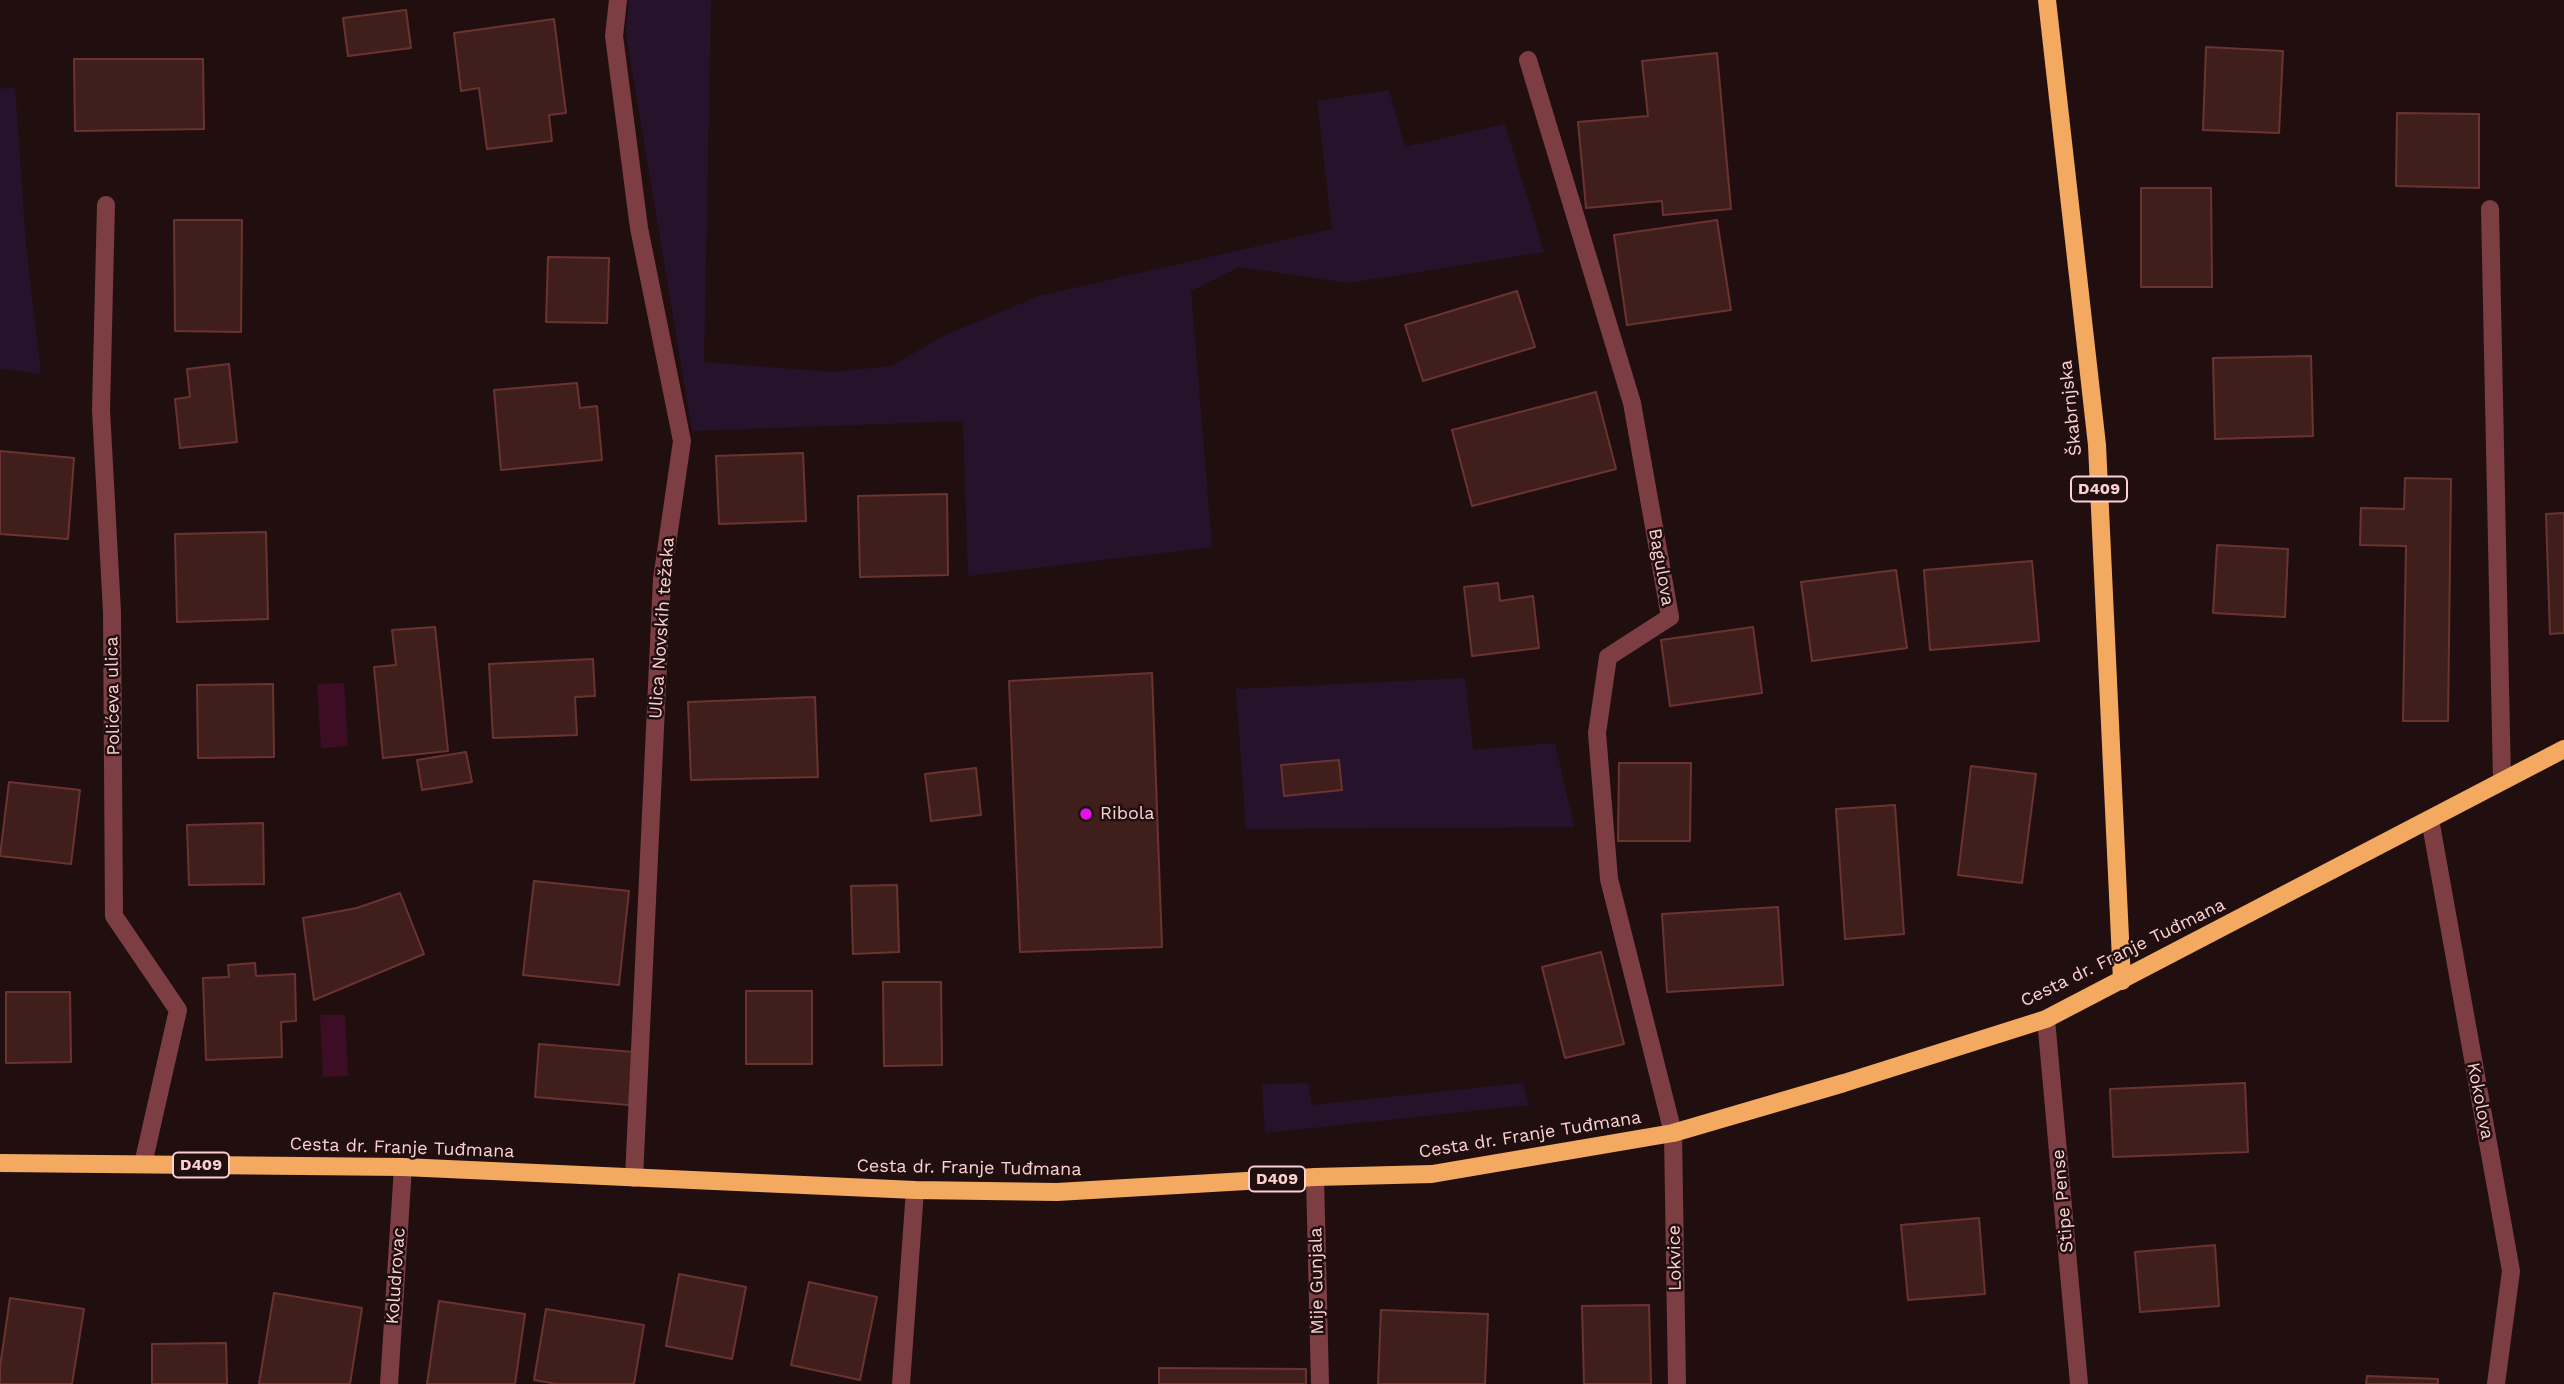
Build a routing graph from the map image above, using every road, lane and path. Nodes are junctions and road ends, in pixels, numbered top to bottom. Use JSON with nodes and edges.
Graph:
{"nodes":[{"id":1,"x":618,"y":0,"type":"edge"},
{"id":2,"x":2047,"y":0,"type":"edge"},
{"id":3,"x":1528,"y":60,"type":"dead end"},
{"id":4,"x":106,"y":205,"type":"dead end"},
{"id":5,"x":2490,"y":209,"type":"dead end"},
{"id":6,"x":2564,"y":749,"type":"edge"},
{"id":7,"x":2502,"y":781,"type":"junction"},
{"id":8,"x":2430,"y":819,"type":"junction"},
{"id":9,"x":2122,"y":981,"type":"junction"},
{"id":10,"x":2046,"y":1019,"type":"junction"},
{"id":11,"x":1673,"y":1133,"type":"junction"},
{"id":12,"x":0,"y":1163,"type":"edge"},
{"id":13,"x":143,"y":1164,"type":"junction"},
{"id":14,"x":402,"y":1167,"type":"junction"},
{"id":15,"x":1315,"y":1177,"type":"junction"},
{"id":16,"x":634,"y":1178,"type":"junction"},
{"id":17,"x":915,"y":1190,"type":"junction"},
{"id":18,"x":389,"y":1384,"type":"edge"},
{"id":19,"x":901,"y":1384,"type":"edge"},
{"id":20,"x":1320,"y":1384,"type":"edge"},
{"id":21,"x":1677,"y":1384,"type":"edge"},
{"id":22,"x":2079,"y":1384,"type":"edge"},
{"id":23,"x":2496,"y":1384,"type":"edge"}],
"edges":[{"from":1,"to":16,"type":"street","name":"Ulica Novskih težaka"},
{"from":2,"to":9,"type":"main road","name":"Škabrnjska","number":"D409"},
{"from":3,"to":11,"type":"street","name":"Bagulova"},
{"from":4,"to":13,"type":"street","name":"Polićeva ulica"},
{"from":5,"to":7,"type":"street"},
{"from":6,"to":7,"type":"main road","name":"Cesta dr. Franje Tuđmana"},
{"from":7,"to":8,"type":"main road","name":"Cesta dr. Franje Tuđmana"},
{"from":8,"to":9,"type":"main road","name":"Cesta dr. Franje Tuđmana"},
{"from":8,"to":23,"type":"street","name":"Kokolova"},
{"from":9,"to":10,"type":"main road","name":"Cesta dr. Franje Tuđmana","number":"D409"},
{"from":10,"to":11,"type":"main road","name":"Cesta dr. Franje Tuđmana","number":"D409"},
{"from":10,"to":22,"type":"street","name":"Stipe Pense"},
{"from":11,"to":15,"type":"main road","name":"Cesta dr. Franje Tuđmana","number":"D409"},
{"from":11,"to":21,"type":"street","name":"Lokvice"},
{"from":12,"to":13,"type":"main road","name":"Cesta dr. Franje Tuđmana","number":"D409"},
{"from":13,"to":14,"type":"main road","name":"Cesta dr. Franje Tuđmana","number":"D409"},
{"from":14,"to":16,"type":"main road","name":"Cesta dr. Franje Tuđmana","number":"D409"},
{"from":14,"to":18,"type":"street","name":"Koludrovac"},
{"from":15,"to":17,"type":"main road","name":"Cesta dr. Franje Tuđmana","number":"D409"},
{"from":15,"to":20,"type":"street","name":"Mije Gunjala"},
{"from":16,"to":17,"type":"main road","name":"Cesta dr. Franje Tuđmana","number":"D409"},
{"from":17,"to":19,"type":"street"}]}
